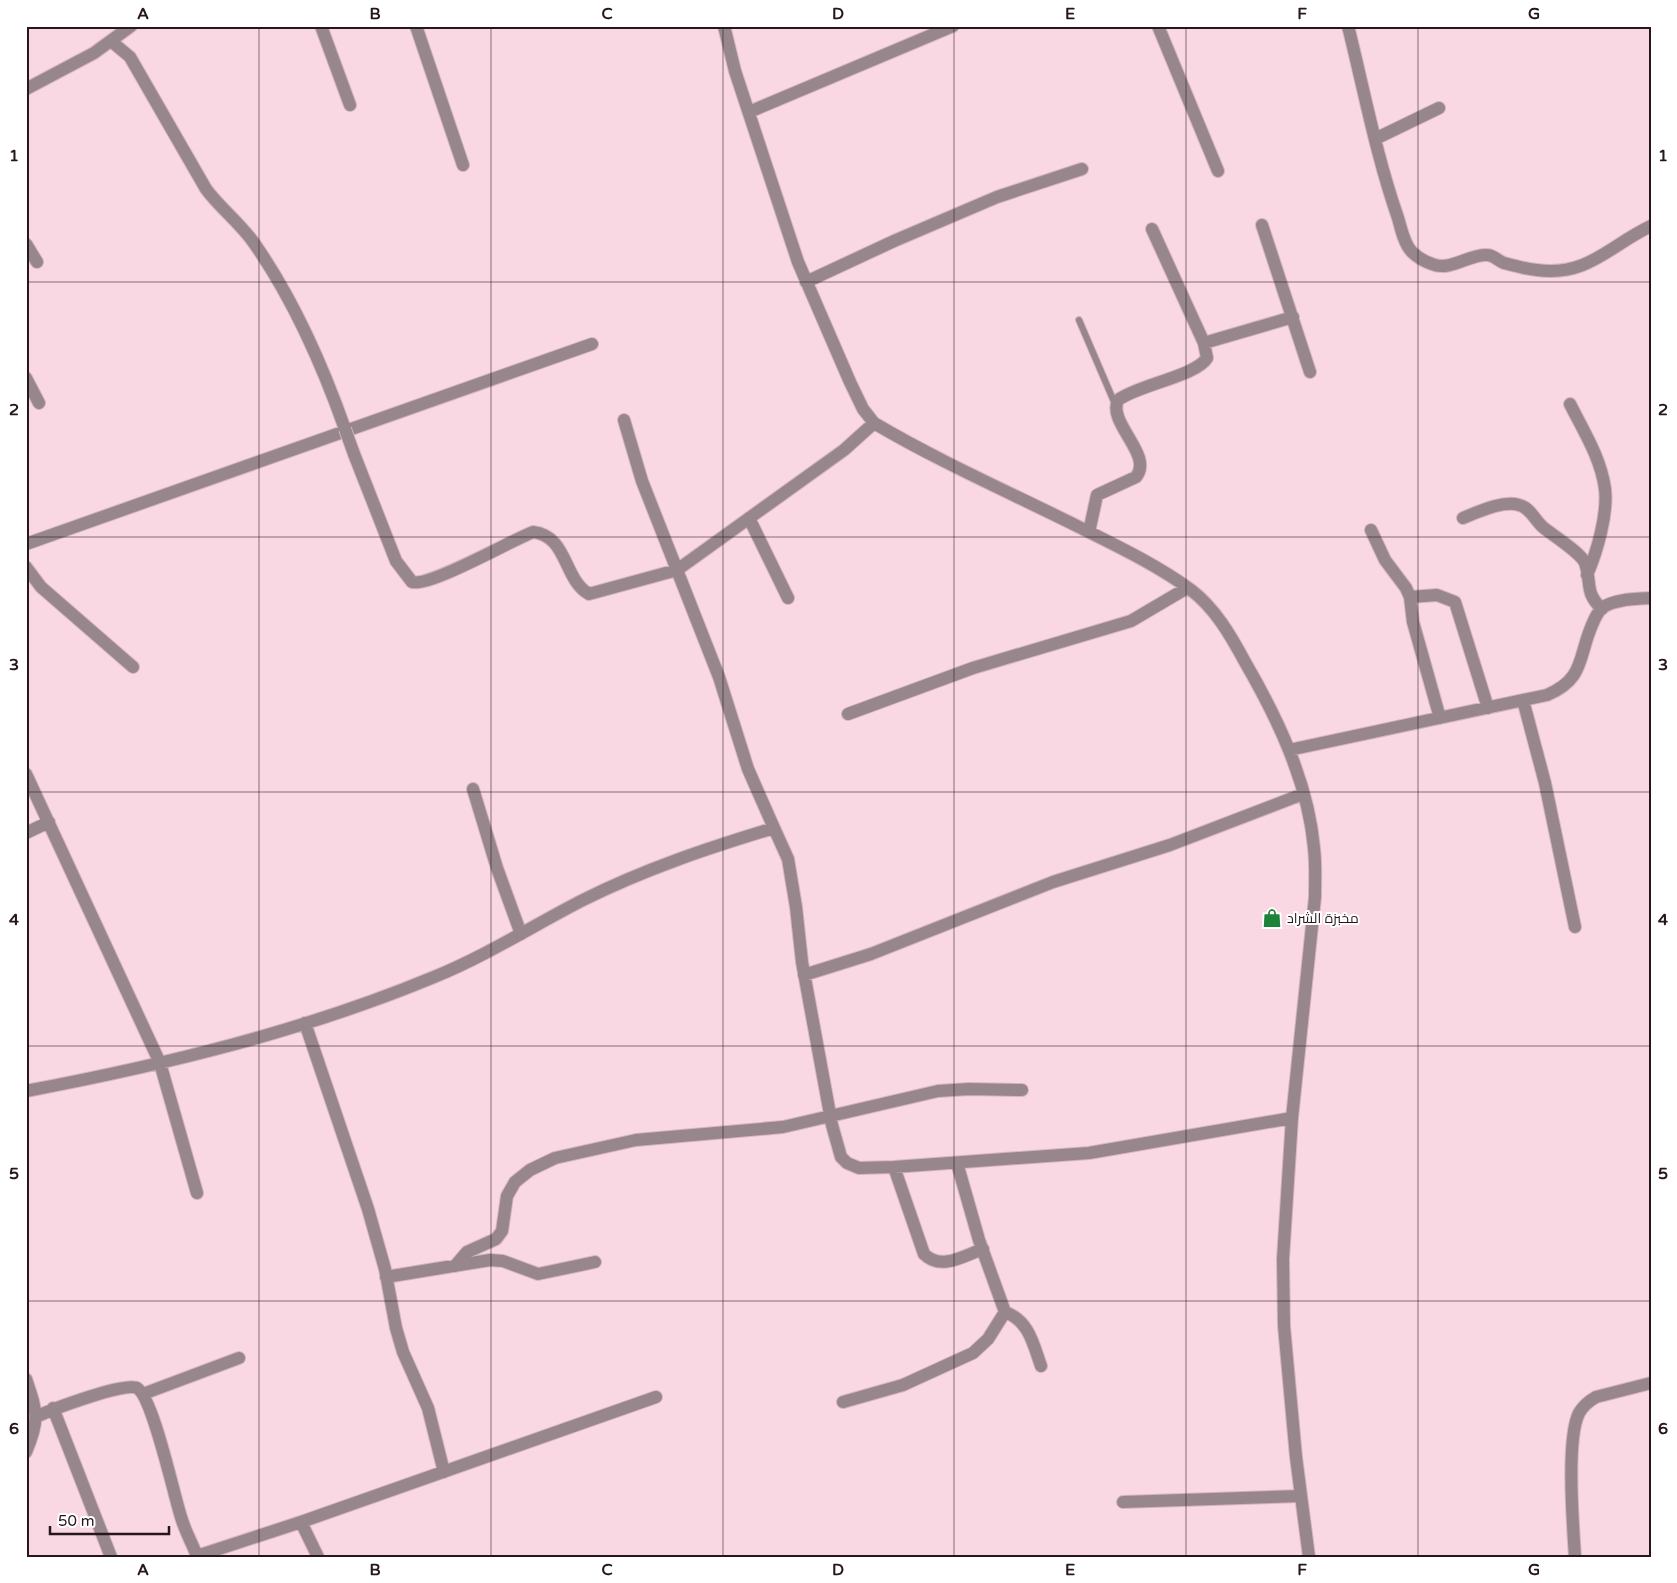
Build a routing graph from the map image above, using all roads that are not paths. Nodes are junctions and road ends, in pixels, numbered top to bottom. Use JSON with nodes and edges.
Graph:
{"nodes":[{"id":1,"x":131,"y":26,"type":"edge"},
{"id":2,"x":320,"y":26,"type":"edge"},
{"id":3,"x":416,"y":26,"type":"edge"},
{"id":4,"x":724,"y":26,"type":"edge"},
{"id":5,"x":953,"y":26,"type":"edge"},
{"id":6,"x":1158,"y":26,"type":"edge"},
{"id":7,"x":1348,"y":26,"type":"edge"},
{"id":8,"x":113,"y":40,"type":"junction"},
{"id":9,"x":26,"y":90,"type":"edge"},
{"id":10,"x":350,"y":105,"type":"dead end"},
{"id":11,"x":1439,"y":108,"type":"dead end"},
{"id":12,"x":748,"y":112,"type":"junction"},
{"id":13,"x":1375,"y":139,"type":"junction"},
{"id":14,"x":463,"y":166,"type":"dead end"},
{"id":15,"x":1082,"y":169,"type":"dead end"},
{"id":16,"x":1218,"y":171,"type":"dead end"},
{"id":17,"x":1262,"y":225,"type":"dead end"},
{"id":18,"x":1651,"y":226,"type":"edge"},
{"id":19,"x":1152,"y":228,"type":"dead end"},
{"id":20,"x":26,"y":244,"type":"edge"},
{"id":21,"x":37,"y":262,"type":"dead end"},
{"id":22,"x":806,"y":282,"type":"junction"},
{"id":23,"x":1292,"y":317,"type":"junction"},
{"id":24,"x":1078,"y":320,"type":"dead end"},
{"id":25,"x":1204,"y":343,"type":"junction"},
{"id":26,"x":592,"y":344,"type":"dead end"},
{"id":27,"x":1310,"y":372,"type":"dead end"},
{"id":28,"x":26,"y":378,"type":"edge"},
{"id":29,"x":39,"y":403,"type":"dead end"},
{"id":30,"x":1570,"y":404,"type":"dead end"},
{"id":31,"x":1116,"y":405,"type":"junction"},
{"id":32,"x":624,"y":420,"type":"dead end"},
{"id":33,"x":874,"y":422,"type":"junction"},
{"id":34,"x":749,"y":518,"type":"junction"},
{"id":35,"x":1463,"y":518,"type":"dead end"},
{"id":36,"x":1090,"y":526,"type":"junction"},
{"id":37,"x":1371,"y":530,"type":"dead end"},
{"id":38,"x":26,"y":544,"type":"edge"},
{"id":39,"x":26,"y":567,"type":"edge"},
{"id":40,"x":677,"y":570,"type":"junction"},
{"id":41,"x":1587,"y":574,"type":"junction"},
{"id":42,"x":1187,"y":588,"type":"junction"},
{"id":43,"x":1410,"y":596,"type":"junction"},
{"id":44,"x":788,"y":598,"type":"dead end"},
{"id":45,"x":1651,"y":598,"type":"edge"},
{"id":46,"x":1602,"y":608,"type":"junction"},
{"id":47,"x":133,"y":667,"type":"dead end"},
{"id":48,"x":1524,"y":700,"type":"junction"},
{"id":49,"x":1488,"y":708,"type":"junction"},
{"id":50,"x":848,"y":714,"type":"dead end"},
{"id":51,"x":1440,"y":718,"type":"junction"},
{"id":52,"x":1289,"y":750,"type":"junction"},
{"id":53,"x":26,"y":774,"type":"edge"},
{"id":54,"x":473,"y":789,"type":"dead end"},
{"id":55,"x":1302,"y":794,"type":"junction"},
{"id":56,"x":49,"y":822,"type":"junction"},
{"id":57,"x":774,"y":828,"type":"junction"},
{"id":58,"x":26,"y":832,"type":"edge"},
{"id":59,"x":1575,"y":927,"type":"dead end"},
{"id":60,"x":521,"y":934,"type":"junction"},
{"id":61,"x":804,"y":975,"type":"junction"},
{"id":62,"x":305,"y":1023,"type":"junction"},
{"id":63,"x":160,"y":1064,"type":"junction"},
{"id":64,"x":1022,"y":1090,"type":"dead end"},
{"id":65,"x":26,"y":1092,"type":"edge"},
{"id":66,"x":830,"y":1115,"type":"junction"},
{"id":67,"x":1292,"y":1118,"type":"junction"},
{"id":68,"x":957,"y":1163,"type":"junction"},
{"id":69,"x":894,"y":1167,"type":"junction"},
{"id":70,"x":197,"y":1193,"type":"dead end"},
{"id":71,"x":983,"y":1249,"type":"junction"},
{"id":72,"x":595,"y":1262,"type":"dead end"},
{"id":73,"x":455,"y":1266,"type":"junction"},
{"id":74,"x":386,"y":1277,"type":"junction"},
{"id":75,"x":1005,"y":1312,"type":"junction"},
{"id":76,"x":239,"y":1358,"type":"dead end"},
{"id":77,"x":1041,"y":1366,"type":"dead end"},
{"id":78,"x":26,"y":1379,"type":"edge"},
{"id":79,"x":1651,"y":1383,"type":"edge"},
{"id":80,"x":143,"y":1394,"type":"junction"},
{"id":81,"x":656,"y":1397,"type":"dead end"},
{"id":82,"x":844,"y":1402,"type":"dead end"},
{"id":83,"x":53,"y":1408,"type":"junction"},
{"id":84,"x":36,"y":1417,"type":"junction"},
{"id":85,"x":26,"y":1452,"type":"edge"},
{"id":86,"x":444,"y":1472,"type":"junction"},
{"id":87,"x":1301,"y":1496,"type":"junction"},
{"id":88,"x":1123,"y":1502,"type":"dead end"},
{"id":89,"x":301,"y":1522,"type":"junction"},
{"id":90,"x":197,"y":1556,"type":"edge"},
{"id":91,"x":111,"y":1557,"type":"edge"},
{"id":92,"x":318,"y":1557,"type":"edge"},
{"id":93,"x":1309,"y":1557,"type":"edge"},
{"id":94,"x":1574,"y":1557,"type":"edge"}],
"edges":[{"from":1,"to":8,"type":"street"},
{"from":2,"to":10,"type":"street"},
{"from":3,"to":14,"type":"street"},
{"from":4,"to":12,"type":"street"},
{"from":5,"to":12,"type":"street"},
{"from":6,"to":16,"type":"street"},
{"from":7,"to":13,"type":"street"},
{"from":8,"to":9,"type":"street"},
{"from":8,"to":40,"type":"street","bridge":true},
{"from":11,"to":13,"type":"street"},
{"from":12,"to":22,"type":"street"},
{"from":13,"to":18,"type":"street"},
{"from":15,"to":22,"type":"street"},
{"from":17,"to":23,"type":"street"},
{"from":19,"to":25,"type":"street"},
{"from":20,"to":21,"type":"street"},
{"from":22,"to":33,"type":"street"},
{"from":23,"to":25,"type":"street"},
{"from":23,"to":27,"type":"street"},
{"from":24,"to":31,"type":"lane"},
{"from":25,"to":31,"type":"street"},
{"from":26,"to":38,"type":"street"},
{"from":28,"to":29,"type":"street"},
{"from":30,"to":41,"type":"street"},
{"from":31,"to":36,"type":"street"},
{"from":32,"to":40,"type":"street"},
{"from":33,"to":34,"type":"street"},
{"from":33,"to":36,"type":"street"},
{"from":34,"to":40,"type":"street"},
{"from":34,"to":44,"type":"street"},
{"from":35,"to":41,"type":"street"},
{"from":36,"to":42,"type":"street"},
{"from":37,"to":43,"type":"street"},
{"from":39,"to":47,"type":"street"},
{"from":40,"to":57,"type":"street"},
{"from":41,"to":46,"type":"street"},
{"from":42,"to":50,"type":"street"},
{"from":42,"to":52,"type":"street"},
{"from":43,"to":49,"type":"street"},
{"from":43,"to":51,"type":"street"},
{"from":45,"to":46,"type":"street"},
{"from":46,"to":48,"type":"street"},
{"from":48,"to":49,"type":"street"},
{"from":48,"to":59,"type":"street"},
{"from":49,"to":51,"type":"street"},
{"from":51,"to":52,"type":"street"},
{"from":52,"to":55,"type":"street"},
{"from":53,"to":56,"type":"street"},
{"from":54,"to":60,"type":"street"},
{"from":55,"to":61,"type":"street"},
{"from":55,"to":67,"type":"street"},
{"from":56,"to":58,"type":"street"},
{"from":56,"to":63,"type":"street"},
{"from":57,"to":60,"type":"street"},
{"from":57,"to":61,"type":"street"},
{"from":60,"to":62,"type":"street"},
{"from":61,"to":66,"type":"street"},
{"from":62,"to":63,"type":"street"},
{"from":62,"to":74,"type":"street"},
{"from":63,"to":65,"type":"street"},
{"from":63,"to":70,"type":"street"},
{"from":64,"to":66,"type":"street"},
{"from":66,"to":69,"type":"street"},
{"from":66,"to":73,"type":"street"},
{"from":67,"to":68,"type":"street"},
{"from":67,"to":87,"type":"street"},
{"from":68,"to":69,"type":"street"},
{"from":68,"to":71,"type":"street"},
{"from":69,"to":71,"type":"street"},
{"from":71,"to":75,"type":"street"},
{"from":72,"to":73,"type":"street"},
{"from":73,"to":74,"type":"street"},
{"from":74,"to":86,"type":"street"},
{"from":75,"to":77,"type":"street"},
{"from":75,"to":82,"type":"street"},
{"from":76,"to":80,"type":"street"},
{"from":78,"to":84,"type":"street"},
{"from":79,"to":94,"type":"street"},
{"from":80,"to":83,"type":"street"},
{"from":80,"to":90,"type":"street"},
{"from":81,"to":86,"type":"street"},
{"from":83,"to":84,"type":"street"},
{"from":83,"to":91,"type":"street"},
{"from":84,"to":85,"type":"street"},
{"from":86,"to":89,"type":"street"},
{"from":87,"to":88,"type":"street"},
{"from":87,"to":93,"type":"street"},
{"from":89,"to":90,"type":"street"},
{"from":89,"to":92,"type":"street"}]}
